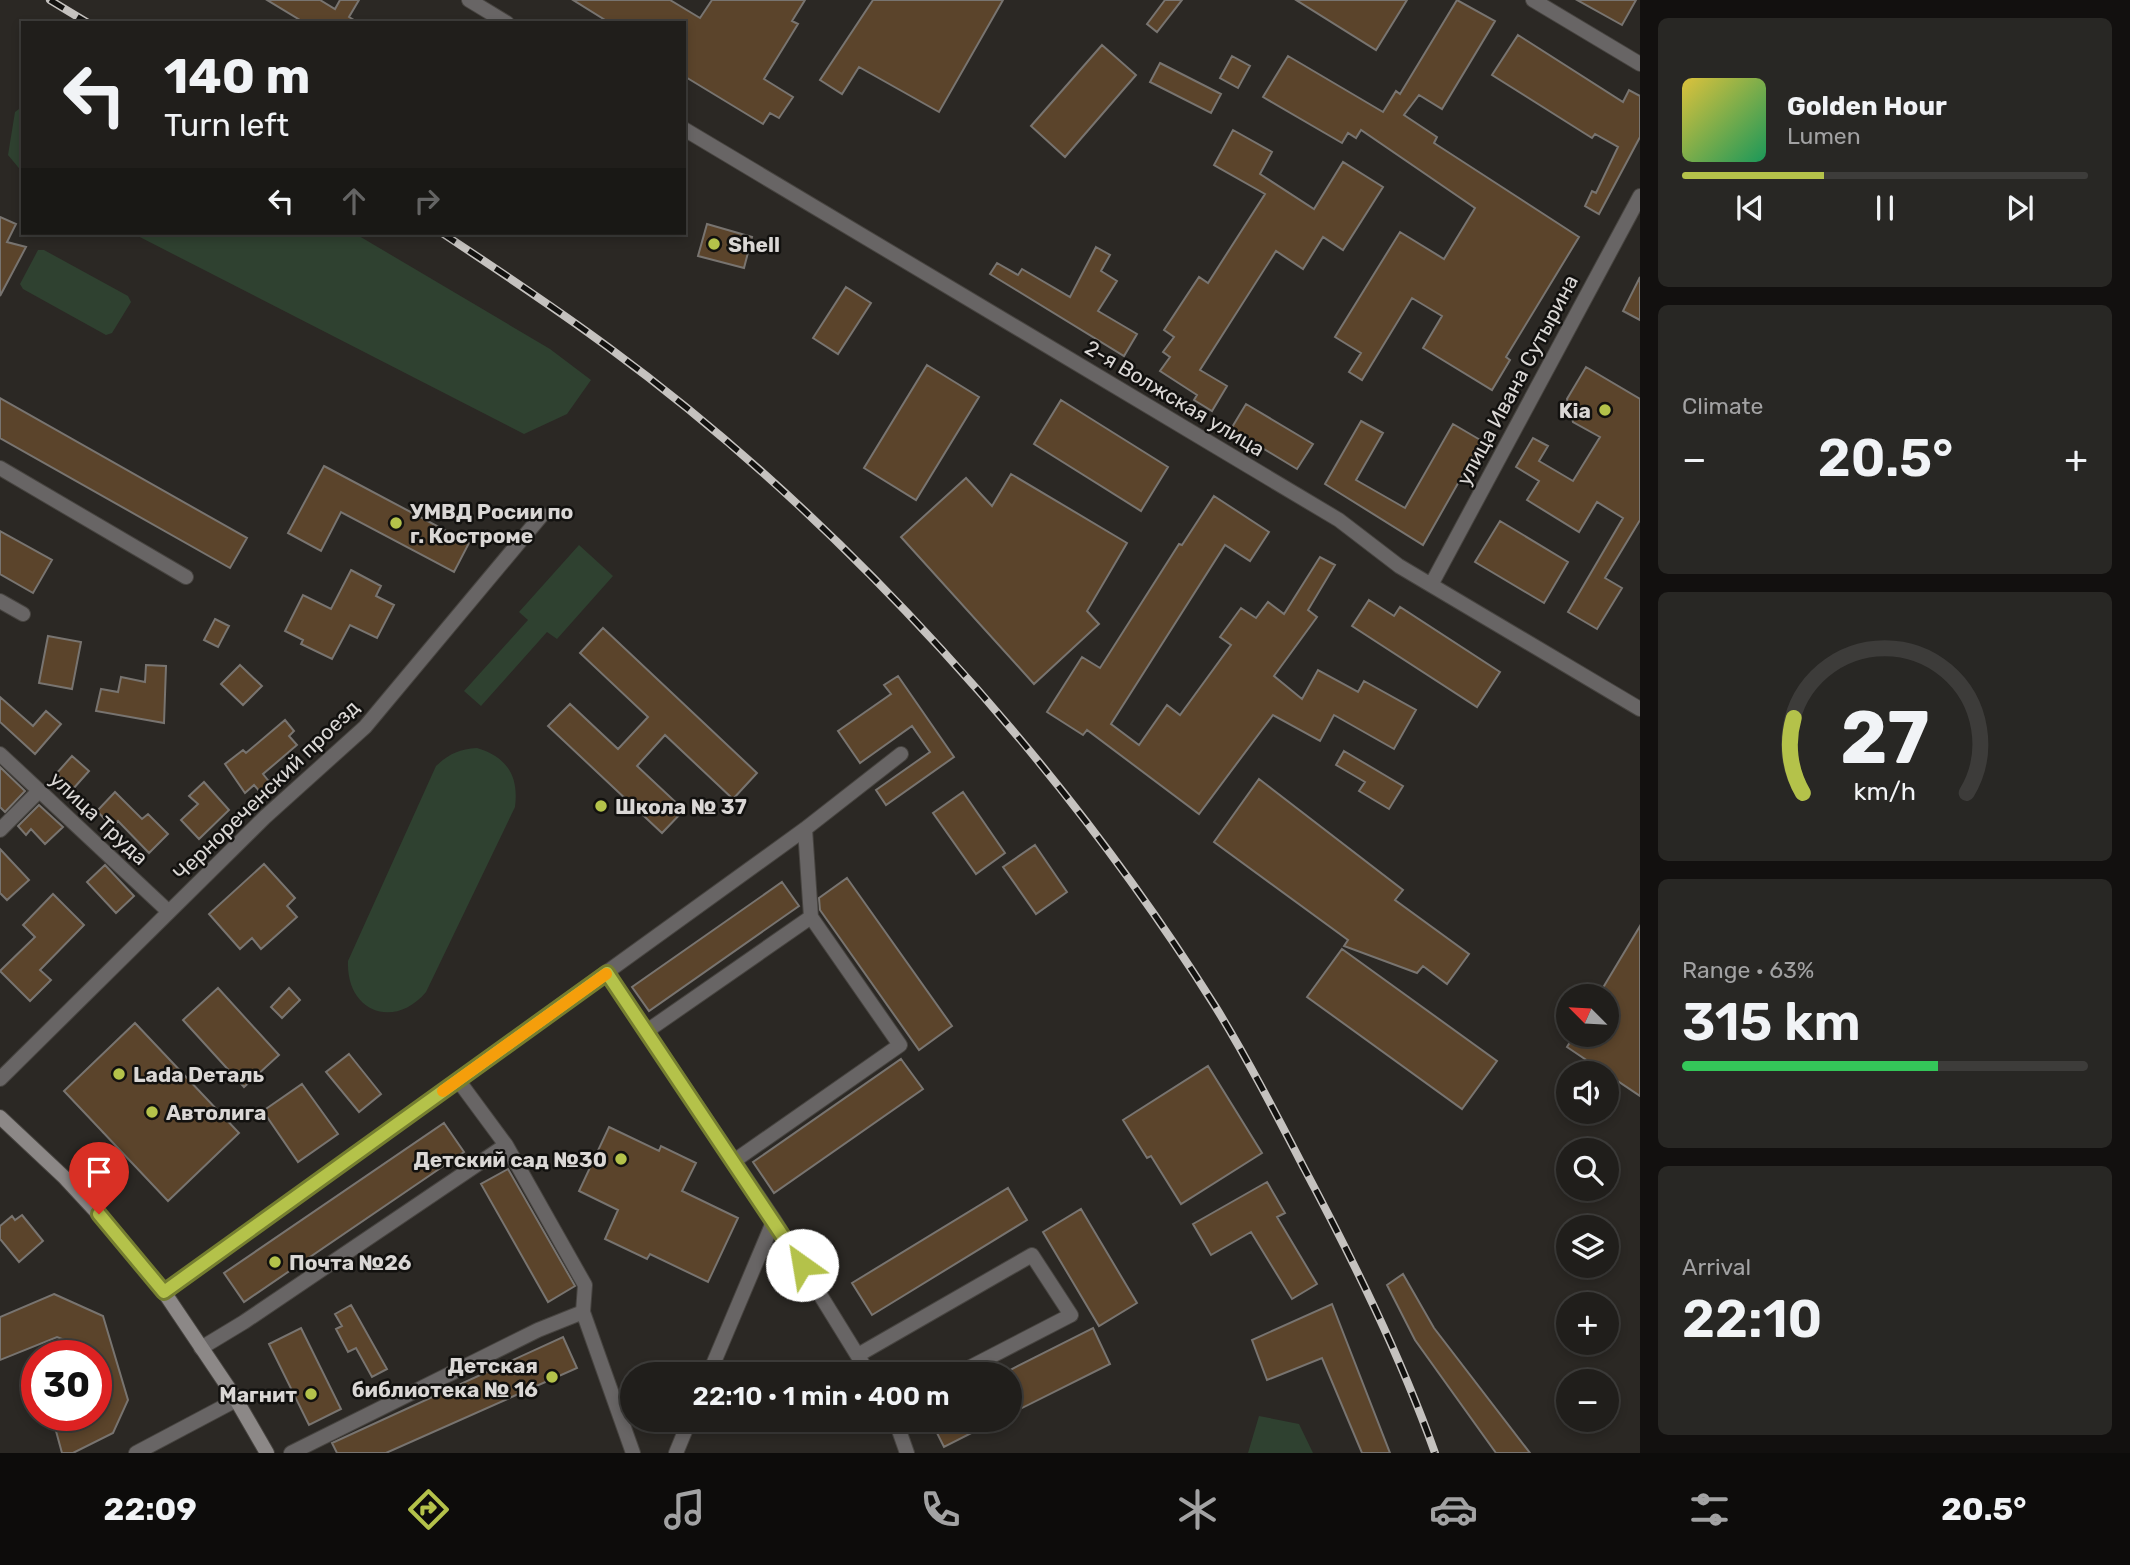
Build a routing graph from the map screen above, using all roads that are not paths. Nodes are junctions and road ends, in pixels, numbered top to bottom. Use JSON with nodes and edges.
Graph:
{"nodes":[{"id":1,"x":469,"y":0,"type":"edge"},
{"id":2,"x":1532,"y":0,"type":"edge"},
{"id":3,"x":504,"y":21,"type":"edge"},
{"id":4,"x":1640,"y":64,"type":"edge"},
{"id":5,"x":686,"y":130,"type":"edge"},
{"id":6,"x":1640,"y":196,"type":"edge"},
{"id":7,"x":0,"y":468,"type":"edge"},
{"id":8,"x":542,"y":515,"type":"dead end"},
{"id":9,"x":186,"y":577,"type":"dead end"},
{"id":10,"x":1431,"y":585,"type":"junction"},
{"id":11,"x":0,"y":601,"type":"edge"},
{"id":12,"x":23,"y":614,"type":"dead end"},
{"id":13,"x":1640,"y":709,"type":"edge"},
{"id":14,"x":0,"y":754,"type":"edge"},
{"id":15,"x":901,"y":754,"type":"dead end"},
{"id":16,"x":39,"y":791,"type":"junction"},
{"id":17,"x":806,"y":829,"type":"junction"},
{"id":18,"x":0,"y":830,"type":"edge"},
{"id":19,"x":169,"y":912,"type":"junction"},
{"id":20,"x":811,"y":917,"type":"junction"},
{"id":21,"x":607,"y":973,"type":"junction"},
{"id":22,"x":647,"y":1031,"type":"junction"},
{"id":23,"x":0,"y":1079,"type":"edge"},
{"id":24,"x":458,"y":1080,"type":"junction"},
{"id":25,"x":0,"y":1117,"type":"edge"},
{"id":26,"x":506,"y":1145,"type":"junction"},
{"id":27,"x":734,"y":1161,"type":"junction"},
{"id":28,"x":774,"y":1220,"type":"junction"},
{"id":29,"x":164,"y":1292,"type":"junction"},
{"id":30,"x":583,"y":1312,"type":"junction"},
{"id":31,"x":201,"y":1348,"type":"junction"},
{"id":32,"x":858,"y":1355,"type":"junction"},
{"id":33,"x":714,"y":1362,"type":"edge"},
{"id":34,"x":862,"y":1362,"type":"edge"},
{"id":35,"x":980,"y":1362,"type":"edge"},
{"id":36,"x":236,"y":1401,"type":"junction"},
{"id":37,"x":685,"y":1432,"type":"edge"},
{"id":38,"x":900,"y":1432,"type":"edge"},
{"id":39,"x":136,"y":1453,"type":"edge"},
{"id":40,"x":267,"y":1453,"type":"edge"},
{"id":41,"x":290,"y":1453,"type":"edge"},
{"id":42,"x":634,"y":1453,"type":"edge"},
{"id":43,"x":676,"y":1453,"type":"edge"},
{"id":44,"x":907,"y":1453,"type":"edge"}],
"edges":[{"from":1,"to":3,"type":"street"},
{"from":2,"to":4,"type":"street"},
{"from":5,"to":10,"type":"street","name":"2-я Волжская улица"},
{"from":6,"to":10,"type":"street","name":"улица Ивана Сутырина"},
{"from":7,"to":9,"type":"street"},
{"from":8,"to":19,"type":"street","name":"Чернореченский проезд"},
{"from":10,"to":13,"type":"street","name":"2-я Волжская улица"},
{"from":11,"to":12,"type":"street"},
{"from":14,"to":16,"type":"street","name":"улица Труда"},
{"from":15,"to":17,"type":"street"},
{"from":16,"to":18,"type":"street"},
{"from":16,"to":19,"type":"street","name":"улица Труда"},
{"from":17,"to":20,"type":"street"},
{"from":17,"to":21,"type":"street"},
{"from":19,"to":23,"type":"street","name":"Чернореченский проезд"},
{"from":20,"to":22,"type":"street"},
{"from":20,"to":27,"type":"street"},
{"from":21,"to":22,"type":"street"},
{"from":21,"to":24,"type":"street"},
{"from":22,"to":27,"type":"street"},
{"from":24,"to":26,"type":"street"},
{"from":24,"to":29,"type":"street"},
{"from":25,"to":29,"type":"main road"},
{"from":26,"to":30,"type":"street"},
{"from":26,"to":31,"type":"street"},
{"from":27,"to":28,"type":"street"},
{"from":28,"to":32,"type":"street"},
{"from":28,"to":33,"type":"street"},
{"from":29,"to":31,"type":"main road"},
{"from":30,"to":41,"type":"street"},
{"from":30,"to":42,"type":"street"},
{"from":31,"to":36,"type":"main road"},
{"from":32,"to":34,"type":"street"},
{"from":32,"to":35,"type":"street"},
{"from":36,"to":39,"type":"street"},
{"from":36,"to":40,"type":"main road"},
{"from":37,"to":43,"type":"street"},
{"from":38,"to":44,"type":"street"}]}
